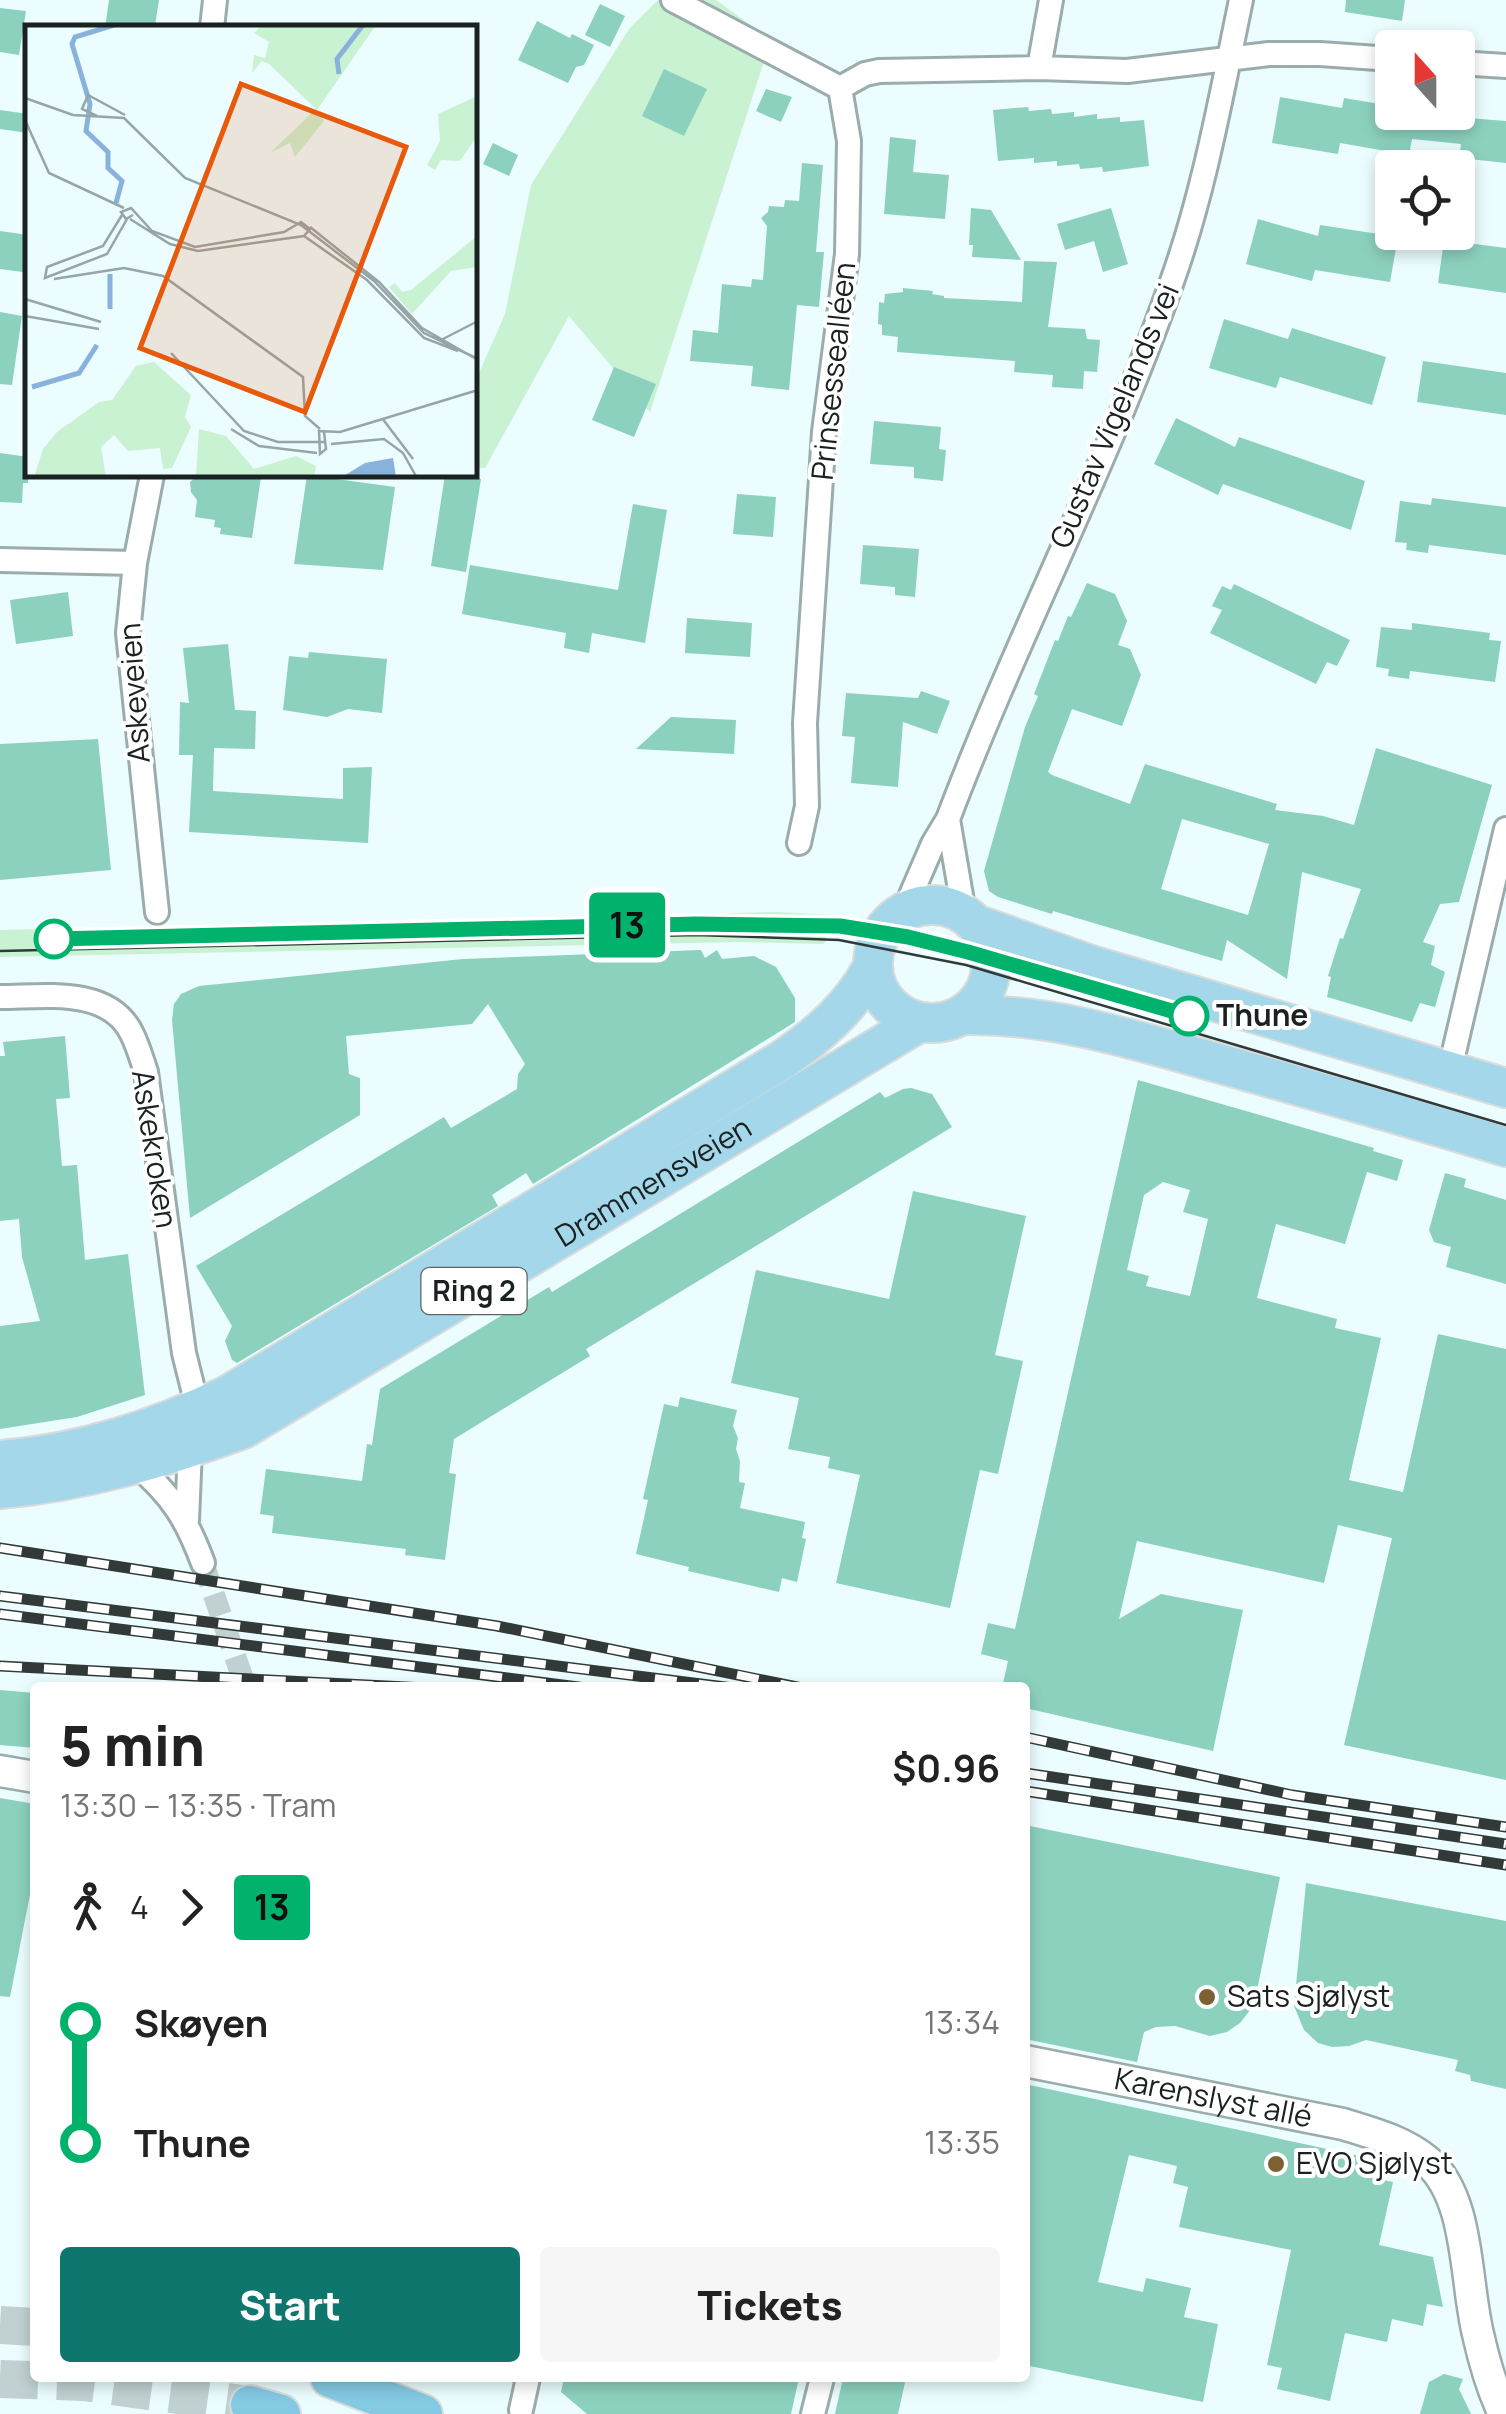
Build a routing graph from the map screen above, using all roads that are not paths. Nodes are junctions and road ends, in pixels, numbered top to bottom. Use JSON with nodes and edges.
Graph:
{"nodes":[{"id":1,"x":215,"y":0,"type":"edge"},
{"id":2,"x":673,"y":0,"type":"edge"},
{"id":3,"x":1051,"y":0,"type":"edge"},
{"id":4,"x":1241,"y":0,"type":"edge"},
{"id":5,"x":212,"y":25,"type":"edge"},
{"id":6,"x":1375,"y":58,"type":"edge"},
{"id":7,"x":1229,"y":59,"type":"junction"},
{"id":8,"x":1475,"y":64,"type":"edge"},
{"id":9,"x":1506,"y":66,"type":"edge"},
{"id":10,"x":1038,"y":68,"type":"junction"},
{"id":11,"x":840,"y":88,"type":"junction"},
{"id":12,"x":151,"y":478,"type":"edge"},
{"id":13,"x":0,"y":560,"type":"edge"},
{"id":14,"x":134,"y":562,"type":"junction"},
{"id":15,"x":948,"y":819,"type":"junction"},
{"id":16,"x":1506,"y":829,"type":"edge"},
{"id":17,"x":798,"y":843,"type":"dead end"},
{"id":18,"x":904,"y":911,"type":"junction"},
{"id":19,"x":157,"y":912,"type":"dead end"},
{"id":20,"x":971,"y":919,"type":"junction"},
{"id":21,"x":872,"y":968,"type":"junction"},
{"id":22,"x":0,"y":997,"type":"edge"},
{"id":23,"x":962,"y":1015,"type":"junction"},
{"id":24,"x":920,"y":1022,"type":"junction"},
{"id":25,"x":1450,"y":1070,"type":"junction"},
{"id":26,"x":1506,"y":1088,"type":"edge"},
{"id":27,"x":1506,"y":1148,"type":"edge"},
{"id":28,"x":198,"y":1409,"type":"junction"},
{"id":29,"x":190,"y":1449,"type":"junction"},
{"id":30,"x":0,"y":1460,"type":"edge"},
{"id":31,"x":136,"y":1465,"type":"junction"},
{"id":32,"x":0,"y":1489,"type":"edge"},
{"id":33,"x":187,"y":1520,"type":"junction"},
{"id":34,"x":203,"y":1563,"type":"tunnel mouth"},
{"id":35,"x":0,"y":1771,"type":"edge"},
{"id":36,"x":30,"y":1776,"type":"edge"},
{"id":37,"x":1030,"y":2062,"type":"edge"},
{"id":38,"x":340,"y":2382,"type":"edge"},
{"id":39,"x":527,"y":2382,"type":"edge"},
{"id":40,"x":821,"y":2382,"type":"edge"},
{"id":41,"x":521,"y":2410,"type":"dead end"},
{"id":42,"x":423,"y":2414,"type":"edge"},
{"id":43,"x":813,"y":2414,"type":"edge"},
{"id":44,"x":1504,"y":2414,"type":"edge"}],
"edges":[{"from":1,"to":5,"type":"street"},
{"from":2,"to":11,"type":"street"},
{"from":3,"to":10,"type":"street"},
{"from":4,"to":7,"type":"street","name":"Gustav Vigelands vei"},
{"from":6,"to":7,"type":"street"},
{"from":7,"to":10,"type":"street"},
{"from":7,"to":15,"type":"street","name":"Gustav Vigelands vei"},
{"from":8,"to":9,"type":"street"},
{"from":10,"to":11,"type":"street"},
{"from":11,"to":17,"type":"street","name":"Prinsessealléen"},
{"from":12,"to":14,"type":"street","name":"Askeveien"},
{"from":13,"to":14,"type":"street"},
{"from":14,"to":19,"type":"street","name":"Askeveien"},
{"from":15,"to":18,"type":"street","name":"Gustav Vigelands vei"},
{"from":15,"to":20,"type":"street"},
{"from":16,"to":25,"type":"street"},
{"from":18,"to":20,"type":"main road"},
{"from":18,"to":21,"type":"main road"},
{"from":20,"to":23,"type":"main road"},
{"from":20,"to":25,"type":"main road"},
{"from":21,"to":24,"type":"main road"},
{"from":21,"to":28,"type":"main road","name":"Drammensveien","number":"Ring 2"},
{"from":22,"to":28,"type":"street","name":"Askekroken"},
{"from":23,"to":24,"type":"main road"},
{"from":23,"to":27,"type":"main road"},
{"from":24,"to":29,"type":"main road","name":"Drammensveien","number":"Ring 2"},
{"from":25,"to":26,"type":"main road"},
{"from":28,"to":30,"type":"main road","name":"Drammensveien","number":"Ring 2"},
{"from":29,"to":31,"type":"main road","name":"Drammensveien","number":"Ring 2"},
{"from":29,"to":33,"type":"street"},
{"from":31,"to":32,"type":"main road","name":"Drammensveien","number":"Ring 2"},
{"from":31,"to":33,"type":"street"},
{"from":33,"to":34,"type":"street"},
{"from":35,"to":36,"type":"street"},
{"from":37,"to":44,"type":"street","name":"Karenslyst allé"},
{"from":38,"to":42,"type":"highway"},
{"from":39,"to":41,"type":"street"},
{"from":40,"to":43,"type":"street"}]}
